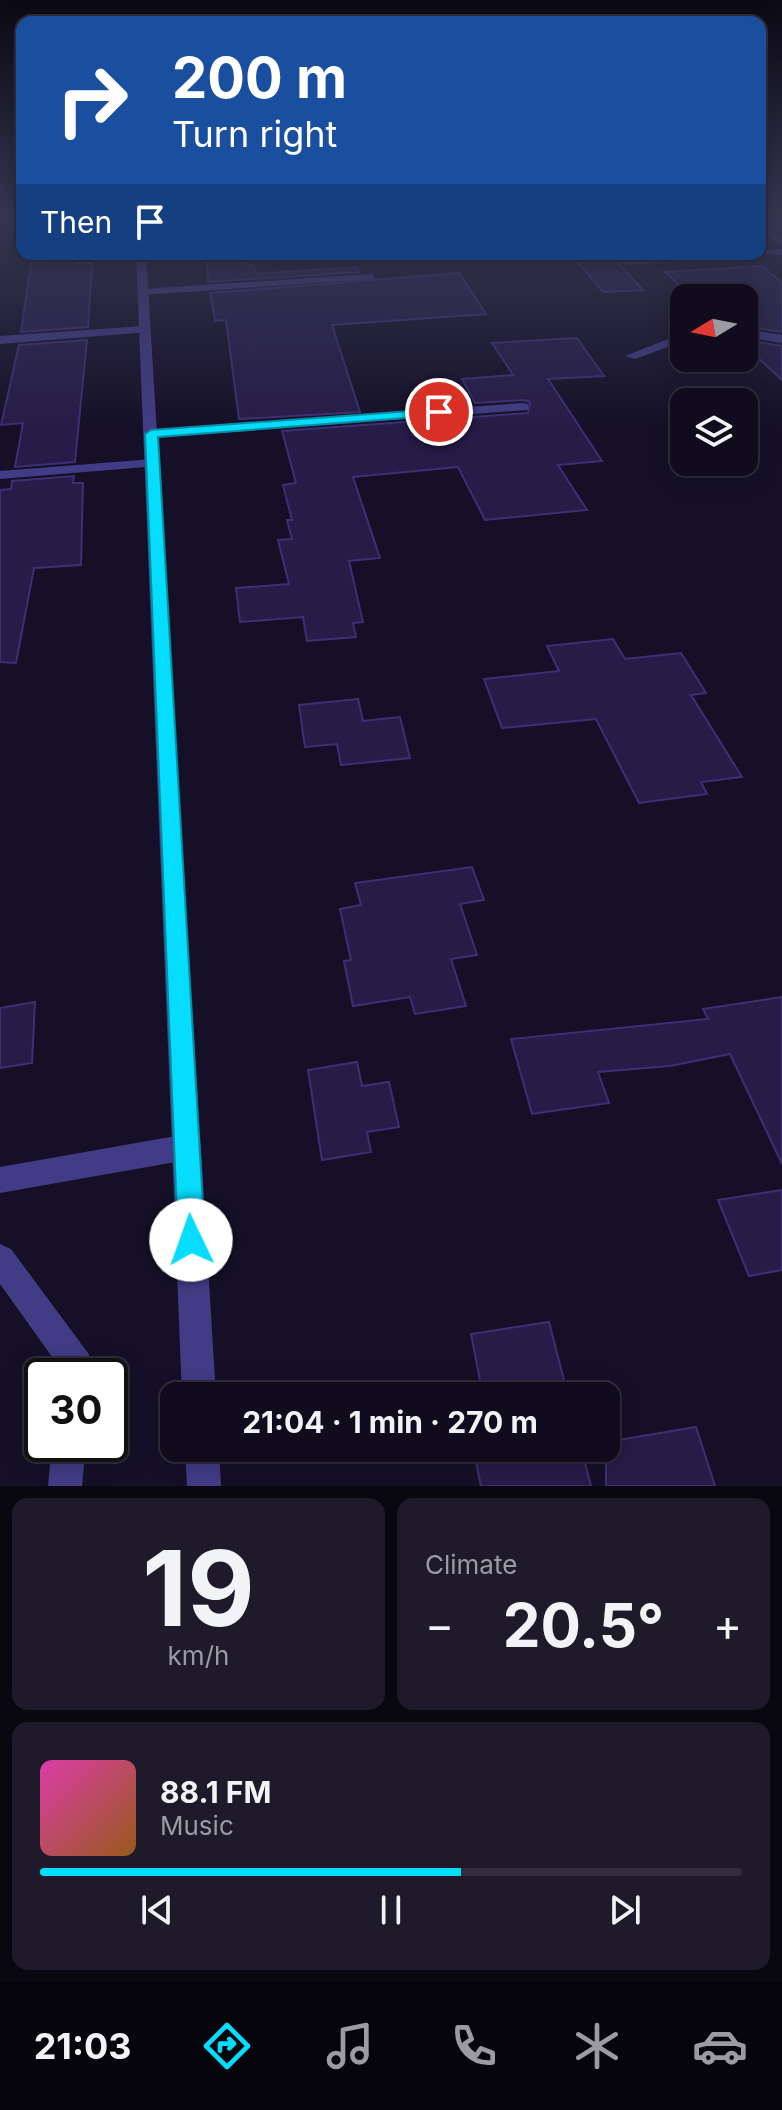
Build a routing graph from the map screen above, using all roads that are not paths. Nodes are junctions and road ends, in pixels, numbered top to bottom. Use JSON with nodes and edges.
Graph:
{"nodes":[{"id":1,"x":182,"y":289,"type":"edge"},
{"id":2,"x":142,"y":292,"type":"joint"},
{"id":3,"x":144,"y":330,"type":"junction"},
{"id":4,"x":758,"y":335,"type":"edge"},
{"id":5,"x":782,"y":339,"type":"edge"},
{"id":6,"x":0,"y":340,"type":"edge"},
{"id":7,"x":670,"y":342,"type":"edge"},
{"id":8,"x":631,"y":356,"type":"dead end"},
{"id":9,"x":523,"y":407,"type":"dead end"},
{"id":10,"x":151,"y":434,"type":"junction"},
{"id":11,"x":153,"y":463,"type":"junction"},
{"id":12,"x":0,"y":475,"type":"edge"},
{"id":13,"x":187,"y":1147,"type":"junction"},
{"id":14,"x":0,"y":1180,"type":"edge"},
{"id":15,"x":0,"y":1259,"type":"edge"},
{"id":16,"x":73,"y":1358,"type":"edge"},
{"id":17,"x":198,"y":1382,"type":"edge"},
{"id":18,"x":67,"y":1462,"type":"edge"},
{"id":19,"x":203,"y":1462,"type":"edge"},
{"id":20,"x":65,"y":1486,"type":"edge"},
{"id":21,"x":204,"y":1486,"type":"edge"}],
"edges":[{"from":1,"to":2,"type":"street"},
{"from":2,"to":3,"type":"street"},
{"from":3,"to":6,"type":"street"},
{"from":3,"to":10,"type":"street"},
{"from":4,"to":5,"type":"street"},
{"from":7,"to":8,"type":"street"},
{"from":9,"to":10,"type":"street"},
{"from":10,"to":11,"type":"street"},
{"from":11,"to":12,"type":"street"},
{"from":11,"to":13,"type":"street"},
{"from":13,"to":14,"type":"street"},
{"from":13,"to":17,"type":"street"},
{"from":15,"to":16,"type":"street"},
{"from":18,"to":20,"type":"street"},
{"from":19,"to":21,"type":"street"}]}
